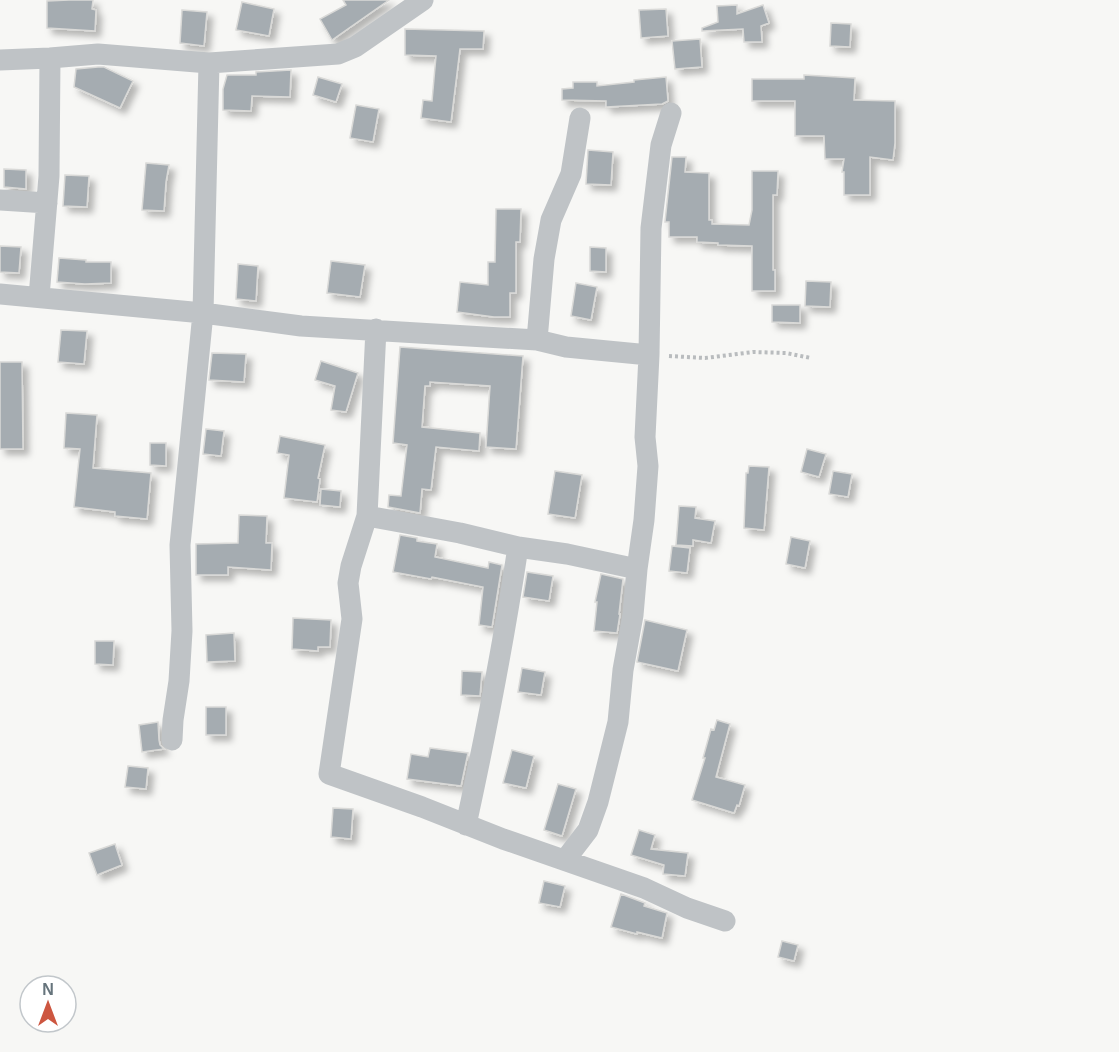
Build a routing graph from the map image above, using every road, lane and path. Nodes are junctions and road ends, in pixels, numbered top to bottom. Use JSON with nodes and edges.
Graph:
{"nodes":[{"id":1,"x":423,"y":0,"type":"edge"},
{"id":2,"x":50,"y":58,"type":"junction"},
{"id":3,"x":0,"y":60,"type":"edge"},
{"id":4,"x":209,"y":63,"type":"junction"},
{"id":5,"x":671,"y":113,"type":"dead end"},
{"id":6,"x":580,"y":118,"type":"dead end"},
{"id":7,"x":0,"y":200,"type":"edge"},
{"id":8,"x":47,"y":203,"type":"junction"},
{"id":9,"x":0,"y":294,"type":"edge"},
{"id":10,"x":39,"y":297,"type":"junction"},
{"id":11,"x":202,"y":313,"type":"junction"},
{"id":12,"x":376,"y":329,"type":"junction"},
{"id":13,"x":537,"y":340,"type":"junction"},
{"id":14,"x":649,"y":355,"type":"junction"},
{"id":15,"x":811,"y":358,"type":"dead end"},
{"id":16,"x":368,"y":516,"type":"junction"},
{"id":17,"x":518,"y":547,"type":"junction"},
{"id":18,"x":637,"y":569,"type":"junction"},
{"id":19,"x":172,"y":740,"type":"dead end"},
{"id":20,"x":466,"y":825,"type":"junction"},
{"id":21,"x":565,"y":860,"type":"junction"},
{"id":22,"x":725,"y":921,"type":"dead end"}],
"edges":[{"from":1,"to":4,"type":"street"},
{"from":2,"to":3,"type":"street"},
{"from":2,"to":4,"type":"street"},
{"from":2,"to":8,"type":"street"},
{"from":4,"to":11,"type":"street"},
{"from":5,"to":14,"type":"street"},
{"from":6,"to":13,"type":"street"},
{"from":7,"to":8,"type":"street"},
{"from":8,"to":10,"type":"street"},
{"from":9,"to":10,"type":"street"},
{"from":10,"to":11,"type":"street"},
{"from":11,"to":12,"type":"street"},
{"from":11,"to":19,"type":"street"},
{"from":12,"to":13,"type":"street"},
{"from":12,"to":16,"type":"street"},
{"from":13,"to":14,"type":"street"},
{"from":14,"to":15,"type":"path"},
{"from":14,"to":18,"type":"street"},
{"from":16,"to":17,"type":"street"},
{"from":16,"to":20,"type":"street"},
{"from":17,"to":18,"type":"street"},
{"from":17,"to":20,"type":"street"},
{"from":18,"to":21,"type":"street"},
{"from":20,"to":21,"type":"street"},
{"from":21,"to":22,"type":"street"}]}
